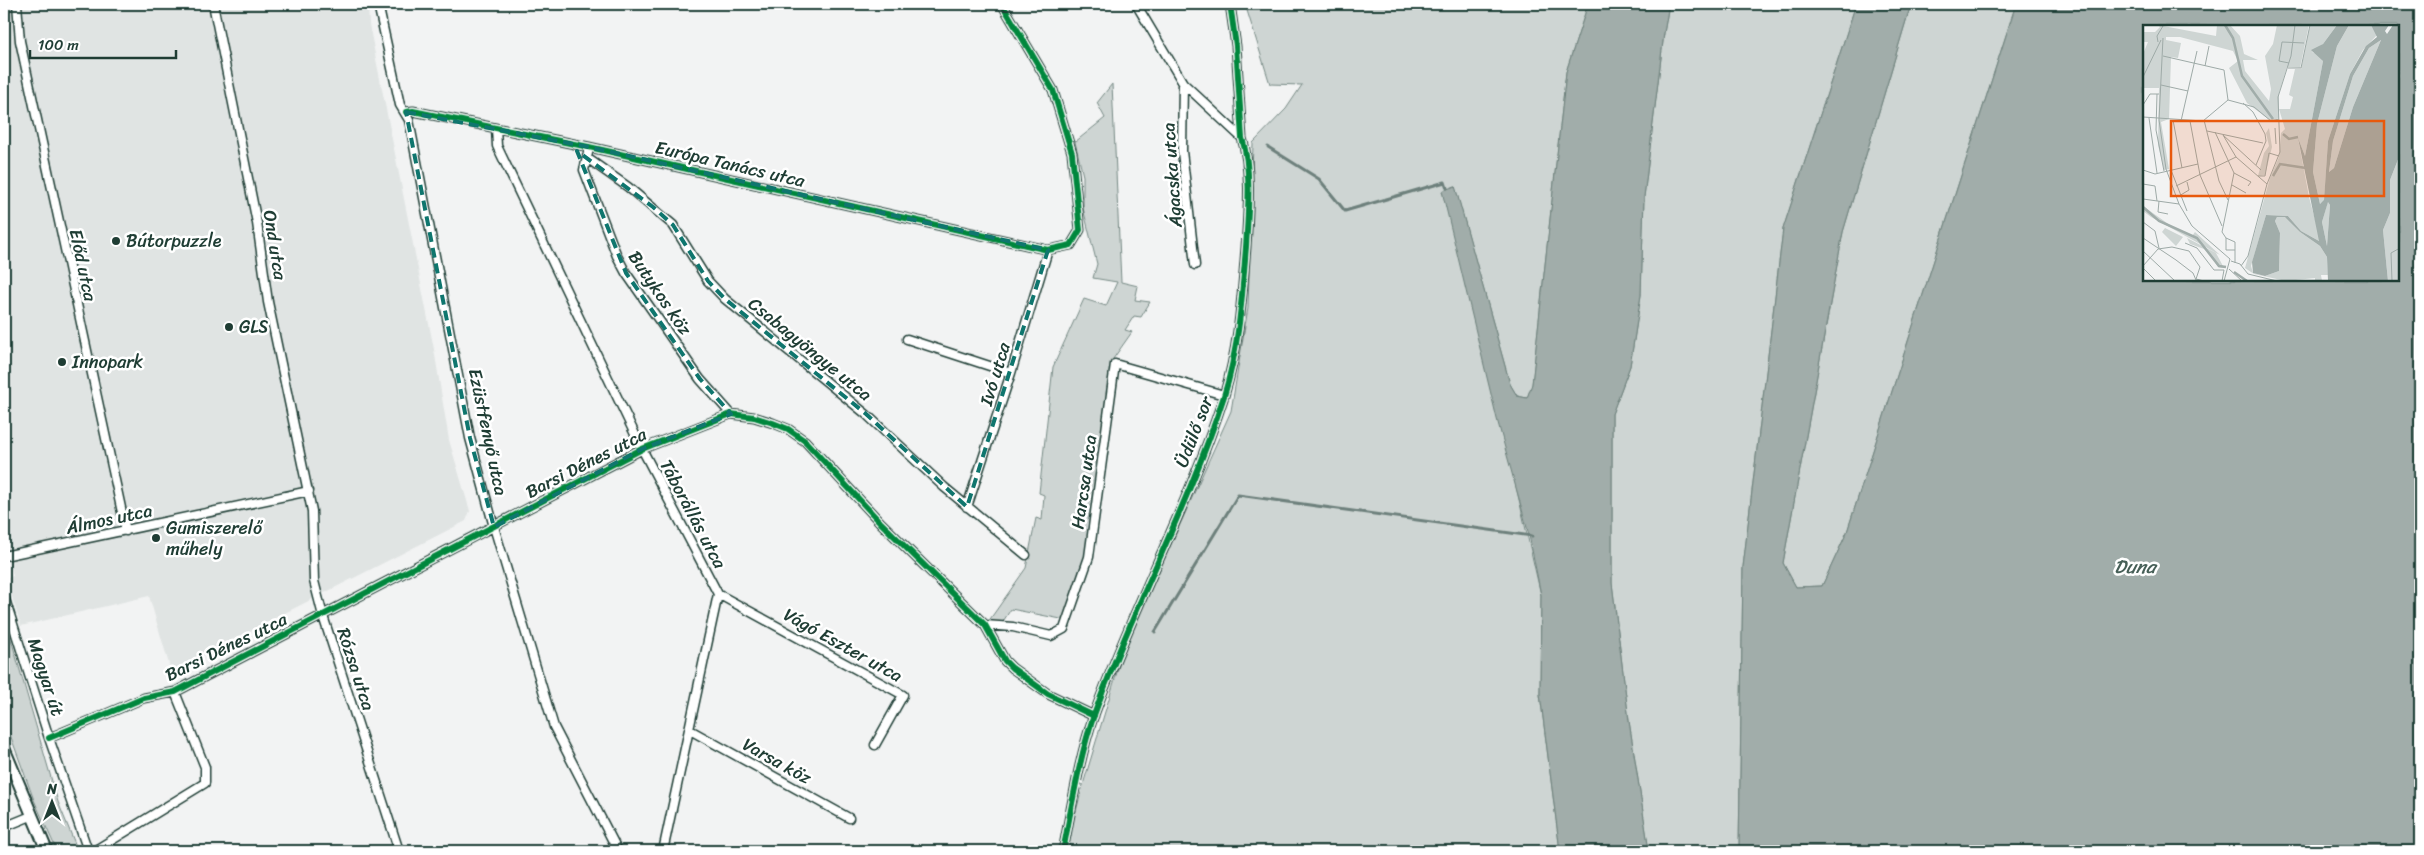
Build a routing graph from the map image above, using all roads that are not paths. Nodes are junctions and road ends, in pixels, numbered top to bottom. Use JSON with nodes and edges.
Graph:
{"nodes":[{"id":1,"x":17,"y":4,"type":"edge"},
{"id":2,"x":213,"y":4,"type":"edge"},
{"id":3,"x":378,"y":4,"type":"edge"},
{"id":4,"x":1002,"y":4,"type":"edge"},
{"id":5,"x":1136,"y":4,"type":"edge"},
{"id":6,"x":1230,"y":4,"type":"edge"},
{"id":7,"x":1183,"y":83,"type":"junction"},
{"id":8,"x":406,"y":112,"type":"junction"},
{"id":9,"x":496,"y":128,"type":"junction"},
{"id":10,"x":1242,"y":138,"type":"junction"},
{"id":11,"x":589,"y":147,"type":"junction"},
{"id":12,"x":587,"y":158,"type":"junction"},
{"id":13,"x":1048,"y":250,"type":"junction"},
{"id":14,"x":1195,"y":265,"type":"dead end"},
{"id":15,"x":907,"y":339,"type":"dead end"},
{"id":16,"x":1011,"y":374,"type":"junction"},
{"id":17,"x":1224,"y":395,"type":"junction"},
{"id":18,"x":732,"y":414,"type":"junction"},
{"id":19,"x":642,"y":449,"type":"junction"},
{"id":20,"x":309,"y":491,"type":"junction"},
{"id":21,"x":967,"y":506,"type":"junction"},
{"id":22,"x":494,"y":527,"type":"junction"},
{"id":23,"x":126,"y":531,"type":"junction"},
{"id":24,"x":1026,"y":555,"type":"dead end"},
{"id":25,"x":4,"y":556,"type":"edge"},
{"id":26,"x":718,"y":594,"type":"junction"},
{"id":27,"x":4,"y":596,"type":"edge"},
{"id":28,"x":323,"y":616,"type":"junction"},
{"id":29,"x":985,"y":624,"type":"junction"},
{"id":30,"x":175,"y":692,"type":"junction"},
{"id":31,"x":1094,"y":716,"type":"junction"},
{"id":32,"x":690,"y":730,"type":"junction"},
{"id":33,"x":49,"y":738,"type":"junction"},
{"id":34,"x":875,"y":745,"type":"dead end"},
{"id":35,"x":4,"y":748,"type":"edge"},
{"id":36,"x":31,"y":816,"type":"junction"},
{"id":37,"x":848,"y":818,"type":"dead end"},
{"id":38,"x":9,"y":824,"type":"dead end"},
{"id":39,"x":46,"y":851,"type":"edge"},
{"id":40,"x":88,"y":851,"type":"edge"},
{"id":41,"x":94,"y":851,"type":"edge"},
{"id":42,"x":399,"y":851,"type":"edge"},
{"id":43,"x":618,"y":851,"type":"edge"},
{"id":44,"x":663,"y":851,"type":"edge"},
{"id":45,"x":1063,"y":851,"type":"edge"}],
"edges":[{"from":1,"to":23,"type":"street","name":"Előd utca"},
{"from":2,"to":20,"type":"street","name":"Ond utca"},
{"from":3,"to":8,"type":"street","name":"Ezüstfenyő utca"},
{"from":4,"to":13,"type":"street"},
{"from":5,"to":7,"type":"street"},
{"from":6,"to":10,"type":"street","name":"Üdülő sor"},
{"from":7,"to":10,"type":"street"},
{"from":7,"to":14,"type":"street","name":"Ágacska utca"},
{"from":8,"to":9,"type":"street","name":"Európa Tanács utca"},
{"from":8,"to":22,"type":"street","name":"Ezüstfenyő utca"},
{"from":9,"to":11,"type":"street","name":"Európa Tanács utca"},
{"from":9,"to":19,"type":"street","name":"Táborállás utca"},
{"from":10,"to":17,"type":"street","name":"Üdülő sor"},
{"from":11,"to":12,"type":"street","name":"Butykos köz"},
{"from":11,"to":13,"type":"street","name":"Európa Tanács utca"},
{"from":12,"to":18,"type":"street","name":"Butykos köz"},
{"from":12,"to":21,"type":"street","name":"Csabagyöngye utca"},
{"from":13,"to":16,"type":"street","name":"Ivó utca"},
{"from":15,"to":16,"type":"street"},
{"from":16,"to":21,"type":"street","name":"Ivó utca"},
{"from":17,"to":29,"type":"street","name":"Harcsa utca"},
{"from":17,"to":31,"type":"street","name":"Üdülő sor"},
{"from":18,"to":19,"type":"street","name":"Barsi Dénes utca"},
{"from":18,"to":29,"type":"street"},
{"from":19,"to":22,"type":"street","name":"Barsi Dénes utca"},
{"from":19,"to":26,"type":"street","name":"Táborállás utca"},
{"from":20,"to":23,"type":"street","name":"Álmos utca"},
{"from":20,"to":28,"type":"street","name":"Rózsa utca"},
{"from":21,"to":24,"type":"street","name":"Csabagyöngye utca"},
{"from":22,"to":28,"type":"street","name":"Barsi Dénes utca"},
{"from":22,"to":43,"type":"street","name":"Ezüstfenyő utca"},
{"from":23,"to":25,"type":"street","name":"Álmos utca"},
{"from":26,"to":32,"type":"street","name":"Táborállás utca"},
{"from":26,"to":34,"type":"street","name":"Vágó Eszter utca"},
{"from":27,"to":33,"type":"street","name":"Magyar út"},
{"from":28,"to":30,"type":"street","name":"Barsi Dénes utca"},
{"from":28,"to":42,"type":"street","name":"Rózsa utca"},
{"from":29,"to":31,"type":"street"},
{"from":30,"to":33,"type":"street","name":"Barsi Dénes utca"},
{"from":30,"to":41,"type":"street"},
{"from":31,"to":45,"type":"street","name":"Üdülő sor"},
{"from":32,"to":37,"type":"street","name":"Varsa köz"},
{"from":32,"to":44,"type":"street","name":"Táborállás utca"},
{"from":33,"to":40,"type":"street","name":"Magyar út"},
{"from":35,"to":36,"type":"street"},
{"from":36,"to":38,"type":"street"},
{"from":36,"to":39,"type":"street"}]}
